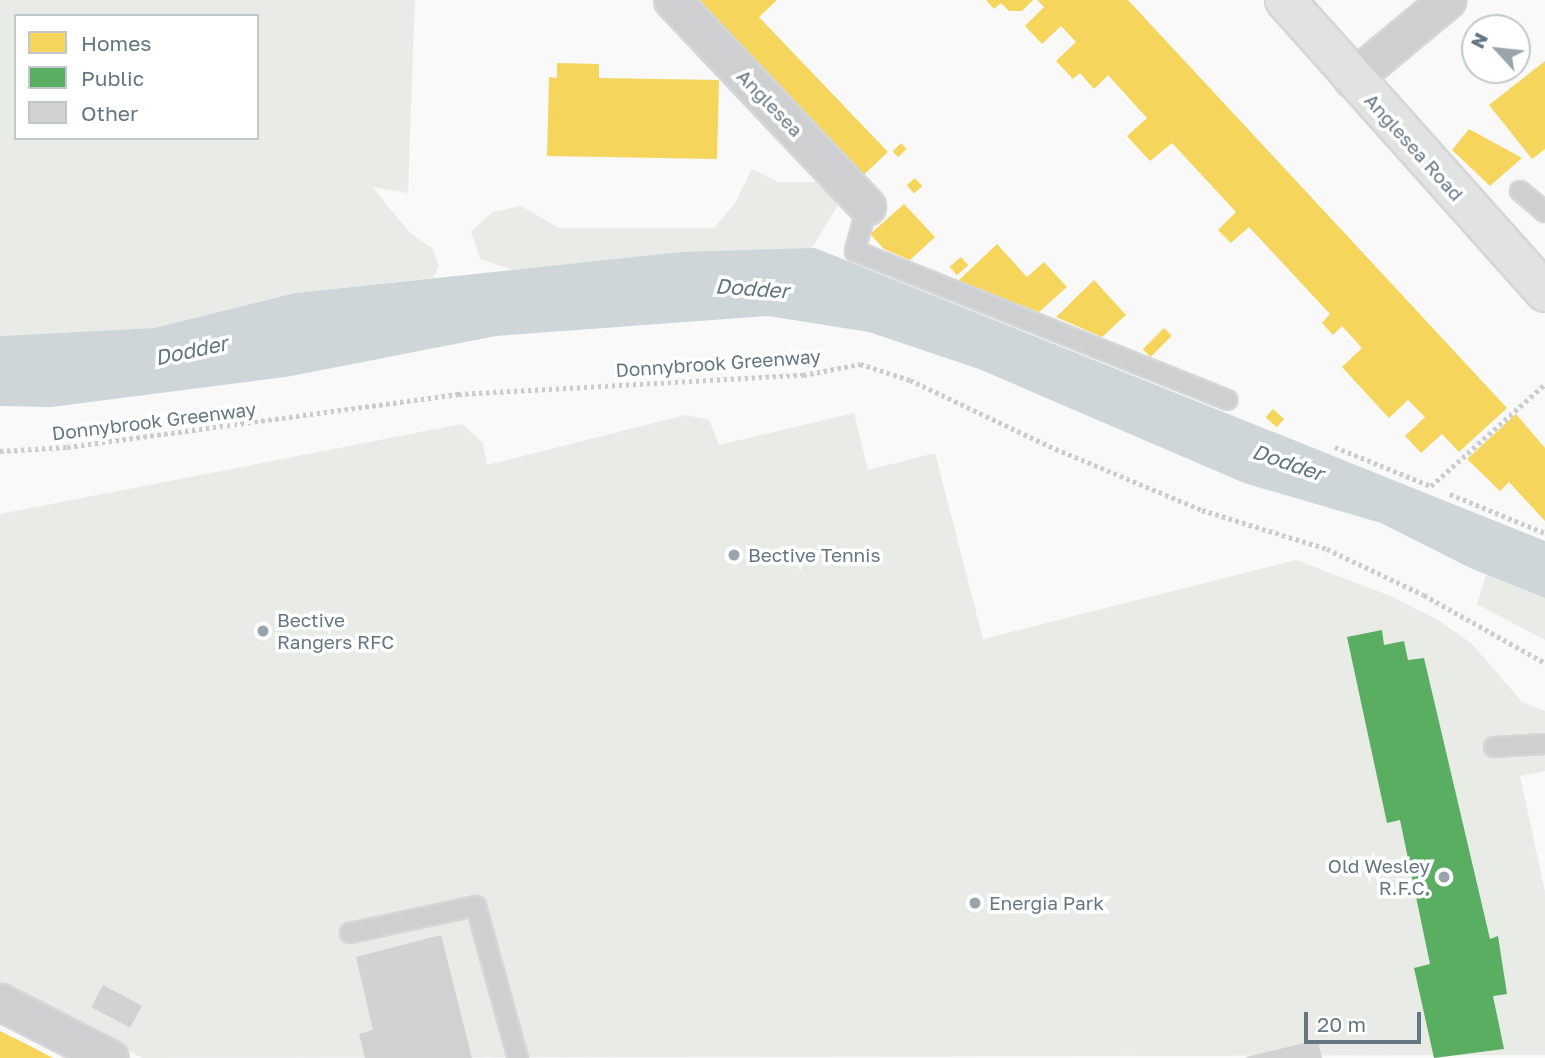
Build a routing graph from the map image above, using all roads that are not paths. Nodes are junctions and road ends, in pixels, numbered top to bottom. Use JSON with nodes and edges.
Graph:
{"nodes":[{"id":1,"x":672,"y":0,"type":"edge"},
{"id":2,"x":1285,"y":0,"type":"edge"},
{"id":3,"x":1447,"y":0,"type":"edge"},
{"id":4,"x":1352,"y":79,"type":"junction"},
{"id":5,"x":1520,"y":191,"type":"dead end"},
{"id":6,"x":867,"y":206,"type":"joint"},
{"id":7,"x":1545,"y":212,"type":"edge"},
{"id":8,"x":1545,"y":292,"type":"edge"},
{"id":9,"x":1227,"y":400,"type":"dead end"},
{"id":10,"x":1545,"y":744,"type":"edge"},
{"id":11,"x":1494,"y":747,"type":"dead end"},
{"id":12,"x":350,"y":933,"type":"dead end"},
{"id":13,"x":0,"y":1002,"type":"edge"},
{"id":14,"x":110,"y":1058,"type":"edge"},
{"id":15,"x":518,"y":1058,"type":"edge"}],
"edges":[{"from":1,"to":6,"type":"street","name":"Anglesea"},
{"from":2,"to":4,"type":"main road","name":"Anglesea Road"},
{"from":3,"to":4,"type":"street"},
{"from":4,"to":8,"type":"main road","name":"Anglesea Road"},
{"from":5,"to":7,"type":"lane"},
{"from":6,"to":9,"type":"lane"},
{"from":10,"to":11,"type":"lane"},
{"from":12,"to":15,"type":"lane"},
{"from":13,"to":14,"type":"street"}]}
